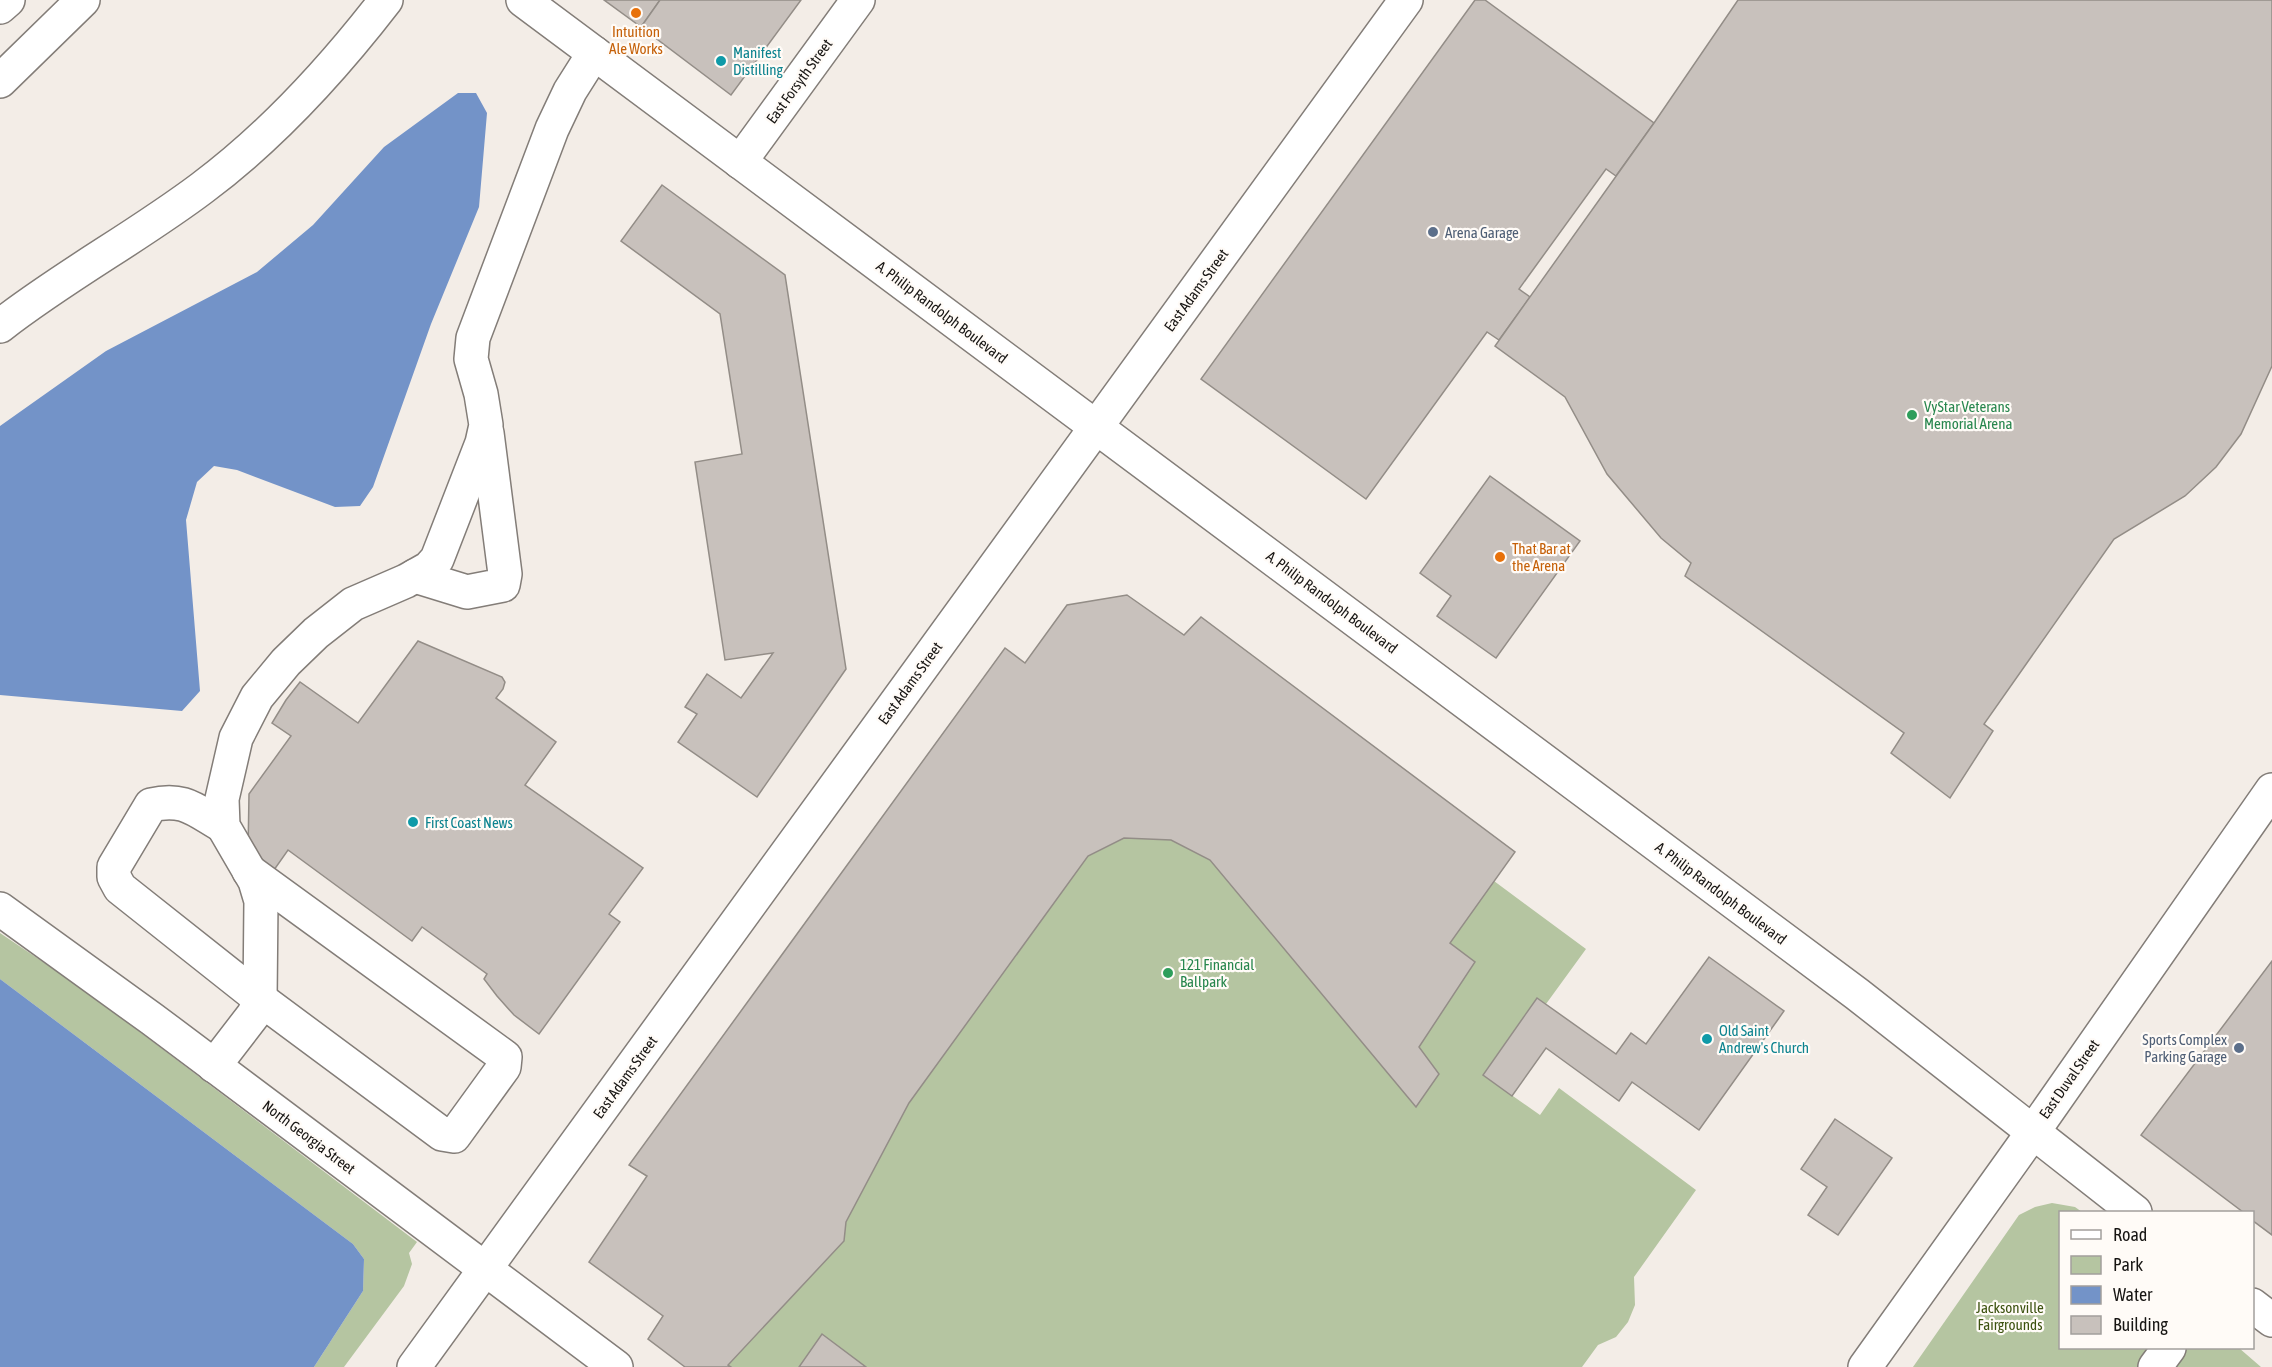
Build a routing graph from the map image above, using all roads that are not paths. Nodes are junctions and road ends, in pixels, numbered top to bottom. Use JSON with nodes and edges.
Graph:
{"nodes":[{"id":1,"x":8,"y":0,"type":"edge"},
{"id":2,"x":83,"y":0,"type":"edge"},
{"id":3,"x":386,"y":0,"type":"edge"},
{"id":4,"x":523,"y":0,"type":"edge"},
{"id":5,"x":858,"y":0,"type":"edge"},
{"id":6,"x":1406,"y":0,"type":"edge"},
{"id":7,"x":0,"y":8,"type":"edge"},
{"id":8,"x":594,"y":53,"type":"junction"},
{"id":9,"x":0,"y":81,"type":"edge"},
{"id":10,"x":740,"y":162,"type":"junction"},
{"id":11,"x":0,"y":326,"type":"edge"},
{"id":12,"x":486,"y":425,"type":"junction"},
{"id":13,"x":1096,"y":427,"type":"junction"},
{"id":14,"x":415,"y":576,"type":"junction"},
{"id":15,"x":2272,"y":790,"type":"edge"},
{"id":16,"x":223,"y":826,"type":"junction"},
{"id":17,"x":249,"y":871,"type":"junction"},
{"id":18,"x":0,"y":909,"type":"edge"},
{"id":19,"x":260,"y":999,"type":"junction"},
{"id":20,"x":214,"y":1066,"type":"junction"},
{"id":21,"x":2033,"y":1132,"type":"junction"},
{"id":22,"x":2134,"y":1211,"type":"edge"},
{"id":23,"x":486,"y":1269,"type":"junction"},
{"id":24,"x":2254,"y":1306,"type":"edge"},
{"id":25,"x":2272,"y":1320,"type":"edge"},
{"id":26,"x":2168,"y":1349,"type":"edge"},
{"id":27,"x":414,"y":1367,"type":"edge"},
{"id":28,"x":616,"y":1367,"type":"edge"},
{"id":29,"x":1865,"y":1367,"type":"edge"},
{"id":30,"x":2155,"y":1367,"type":"edge"}],
"edges":[{"from":1,"to":7,"type":"street"},
{"from":2,"to":9,"type":"street"},
{"from":3,"to":11,"type":"street"},
{"from":4,"to":8,"type":"street","name":"A. Philip Randolph Boulevard"},
{"from":5,"to":10,"type":"street","name":"East Forsyth Street"},
{"from":6,"to":13,"type":"street","name":"East Adams Street"},
{"from":8,"to":10,"type":"street","name":"A. Philip Randolph Boulevard"},
{"from":8,"to":12,"type":"street"},
{"from":10,"to":13,"type":"street","name":"A. Philip Randolph Boulevard"},
{"from":12,"to":14,"type":"street"},
{"from":12,"to":14,"type":"street"},
{"from":13,"to":21,"type":"street","name":"A. Philip Randolph Boulevard"},
{"from":13,"to":23,"type":"street","name":"East Adams Street"},
{"from":14,"to":16,"type":"street"},
{"from":15,"to":21,"type":"street","name":"East Duval Street"},
{"from":16,"to":17,"type":"street"},
{"from":16,"to":19,"type":"street"},
{"from":17,"to":19,"type":"street"},
{"from":17,"to":19,"type":"street"},
{"from":18,"to":20,"type":"street","name":"North Georgia Street"},
{"from":19,"to":20,"type":"street"},
{"from":20,"to":23,"type":"street","name":"North Georgia Street"},
{"from":21,"to":22,"type":"street","name":"A. Philip Randolph Boulevard"},
{"from":21,"to":29,"type":"street","name":"East Duval Street"},
{"from":23,"to":27,"type":"street","name":"East Adams Street"},
{"from":23,"to":28,"type":"street","name":"North Georgia Street"},
{"from":24,"to":25,"type":"street"},
{"from":26,"to":30,"type":"street"}]}
